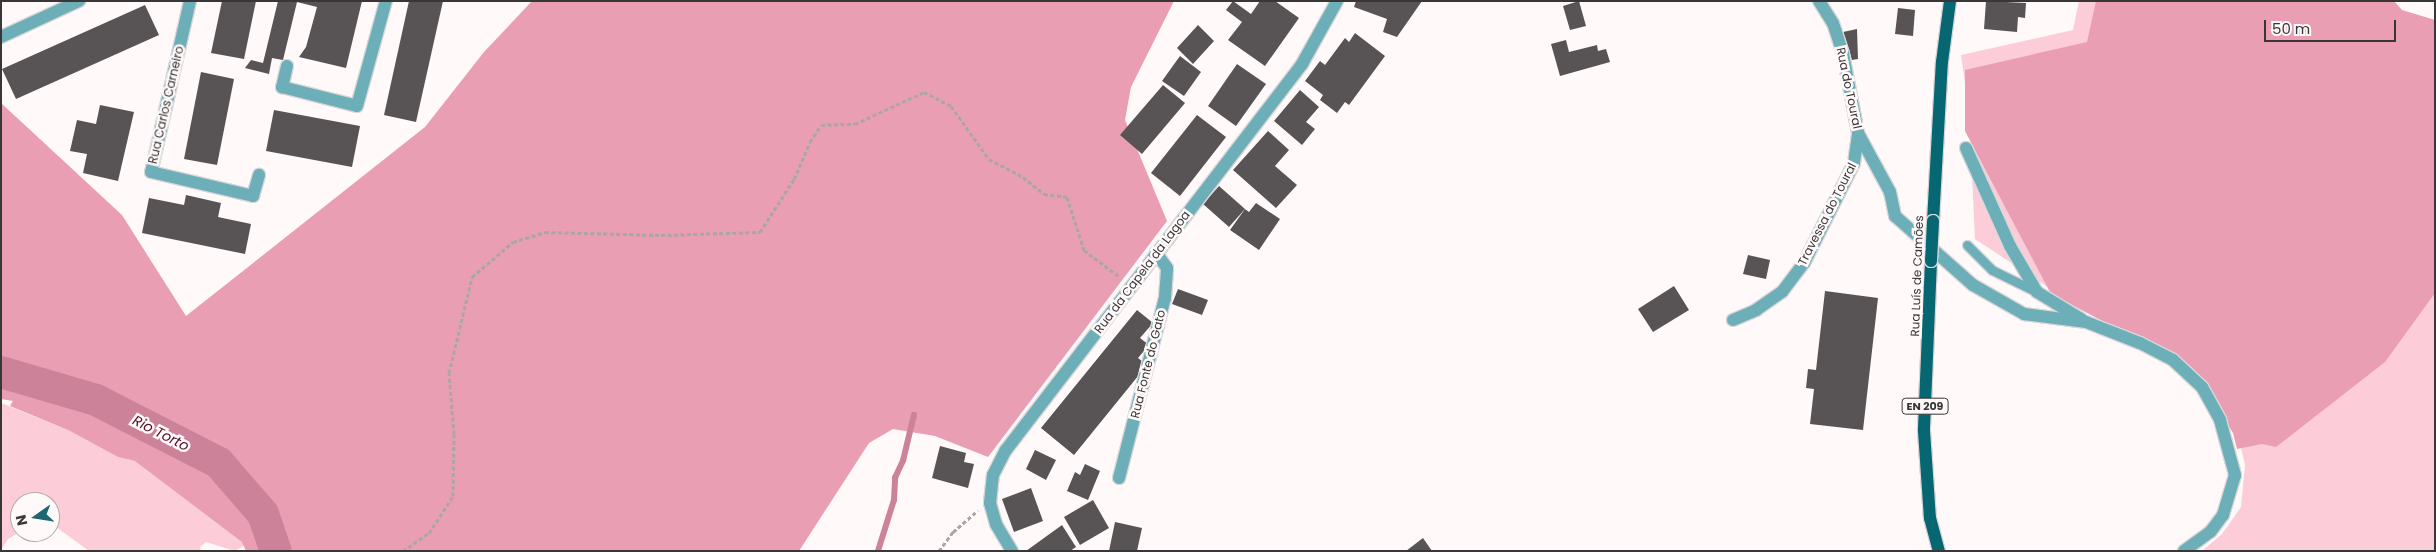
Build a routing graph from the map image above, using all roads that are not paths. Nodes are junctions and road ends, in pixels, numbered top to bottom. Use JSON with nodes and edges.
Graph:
{"nodes":[{"id":1,"x":79,"y":1,"type":"edge"},
{"id":2,"x":190,"y":1,"type":"edge"},
{"id":3,"x":386,"y":1,"type":"edge"},
{"id":4,"x":1337,"y":1,"type":"edge"},
{"id":5,"x":1819,"y":1,"type":"edge"},
{"id":6,"x":1950,"y":1,"type":"edge"},
{"id":7,"x":1,"y":37,"type":"edge"},
{"id":8,"x":287,"y":66,"type":"dead end"},
{"id":9,"x":1858,"y":133,"type":"junction"},
{"id":10,"x":1966,"y":148,"type":"dead end"},
{"id":11,"x":259,"y":175,"type":"dead end"},
{"id":12,"x":1967,"y":245,"type":"dead end"},
{"id":13,"x":1156,"y":253,"type":"junction"},
{"id":14,"x":2037,"y":292,"type":"junction"},
{"id":15,"x":1733,"y":320,"type":"dead end"},
{"id":16,"x":2086,"y":322,"type":"junction"},
{"id":17,"x":1119,"y":478,"type":"dead end"},
{"id":18,"x":1012,"y":551,"type":"edge"},
{"id":19,"x":1939,"y":551,"type":"edge"},
{"id":20,"x":2184,"y":551,"type":"edge"}],
"edges":[{"from":1,"to":7,"type":"street"},
{"from":2,"to":11,"type":"street","name":"Rua Carlos Carneiro"},
{"from":3,"to":8,"type":"street"},
{"from":4,"to":13,"type":"street","name":"Rua da Capela da Lagoa"},
{"from":5,"to":9,"type":"street","name":"Rua do Toural"},
{"from":6,"to":19,"type":"main road","name":"Rua Luís de Camões","number":"EN 209","bridge":true},
{"from":9,"to":15,"type":"street","name":"Travessa do Toural"},
{"from":9,"to":16,"type":"street","name":"Rua do Toural"},
{"from":10,"to":14,"type":"street","name":"Rua do Toural"},
{"from":12,"to":14,"type":"lane"},
{"from":13,"to":17,"type":"street","name":"Rua Fonte do Gato"},
{"from":13,"to":18,"type":"street","name":"Rua da Capela da Lagoa"},
{"from":14,"to":16,"type":"street","name":"Rua do Toural"},
{"from":16,"to":20,"type":"street","name":"Rua do Toural"}]}
